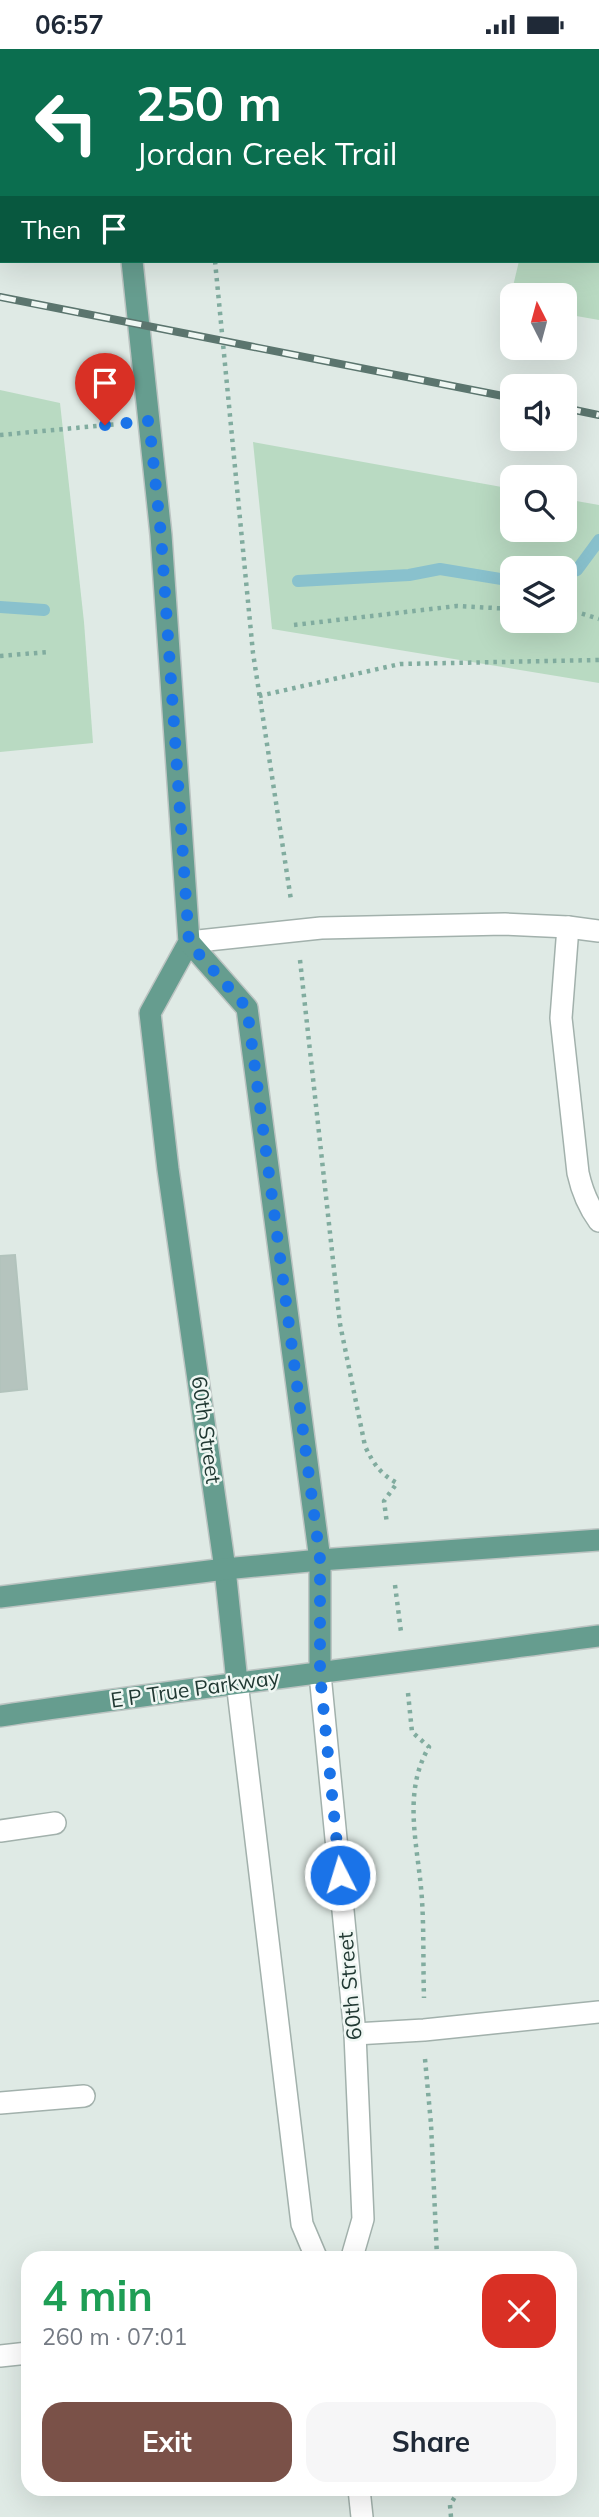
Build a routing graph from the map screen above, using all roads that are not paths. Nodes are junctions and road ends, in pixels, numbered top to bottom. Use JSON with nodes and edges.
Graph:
{"nodes":[{"id":1,"x":132,"y":263,"type":"edge"},
{"id":2,"x":568,"y":927,"type":"junction"},
{"id":3,"x":599,"y":931,"type":"edge"},
{"id":4,"x":189,"y":943,"type":"junction"},
{"id":5,"x":599,"y":1221,"type":"edge"},
{"id":6,"x":599,"y":1540,"type":"edge"},
{"id":7,"x":320,"y":1559,"type":"junction"},
{"id":8,"x":226,"y":1569,"type":"junction"},
{"id":9,"x":0,"y":1597,"type":"edge"},
{"id":10,"x":599,"y":1636,"type":"edge"},
{"id":11,"x":320,"y":1674,"type":"junction"},
{"id":12,"x":237,"y":1682,"type":"junction"},
{"id":13,"x":0,"y":1716,"type":"edge"},
{"id":14,"x":55,"y":1823,"type":"dead end"},
{"id":15,"x":0,"y":1831,"type":"edge"},
{"id":16,"x":599,"y":2012,"type":"edge"},
{"id":17,"x":355,"y":2034,"type":"junction"},
{"id":18,"x":84,"y":2096,"type":"dead end"},
{"id":19,"x":0,"y":2103,"type":"edge"},
{"id":20,"x":313,"y":2251,"type":"edge"},
{"id":21,"x":354,"y":2251,"type":"edge"},
{"id":22,"x":21,"y":2354,"type":"edge"},
{"id":23,"x":0,"y":2356,"type":"edge"},
{"id":24,"x":360,"y":2496,"type":"edge"},
{"id":25,"x":362,"y":2517,"type":"edge"}],
"edges":[{"from":1,"to":4,"type":"main road"},
{"from":2,"to":3,"type":"street"},
{"from":2,"to":4,"type":"street"},
{"from":2,"to":5,"type":"street"},
{"from":4,"to":7,"type":"main road","name":"60th Street"},
{"from":4,"to":8,"type":"main road","name":"60th Street"},
{"from":6,"to":7,"type":"main road"},
{"from":7,"to":8,"type":"main road"},
{"from":7,"to":11,"type":"main road","name":"60th Street"},
{"from":8,"to":9,"type":"main road"},
{"from":8,"to":12,"type":"main road","name":"60th Street"},
{"from":10,"to":11,"type":"main road","name":"E P True Parkway"},
{"from":11,"to":12,"type":"main road","name":"E P True Parkway"},
{"from":11,"to":17,"type":"street","name":"60th Street"},
{"from":12,"to":13,"type":"main road","name":"E P True Parkway"},
{"from":12,"to":20,"type":"street","name":"60th Street"},
{"from":14,"to":15,"type":"street"},
{"from":16,"to":17,"type":"street"},
{"from":17,"to":21,"type":"street","name":"60th Street"},
{"from":18,"to":19,"type":"street"},
{"from":22,"to":23,"type":"street"},
{"from":24,"to":25,"type":"street"}]}
